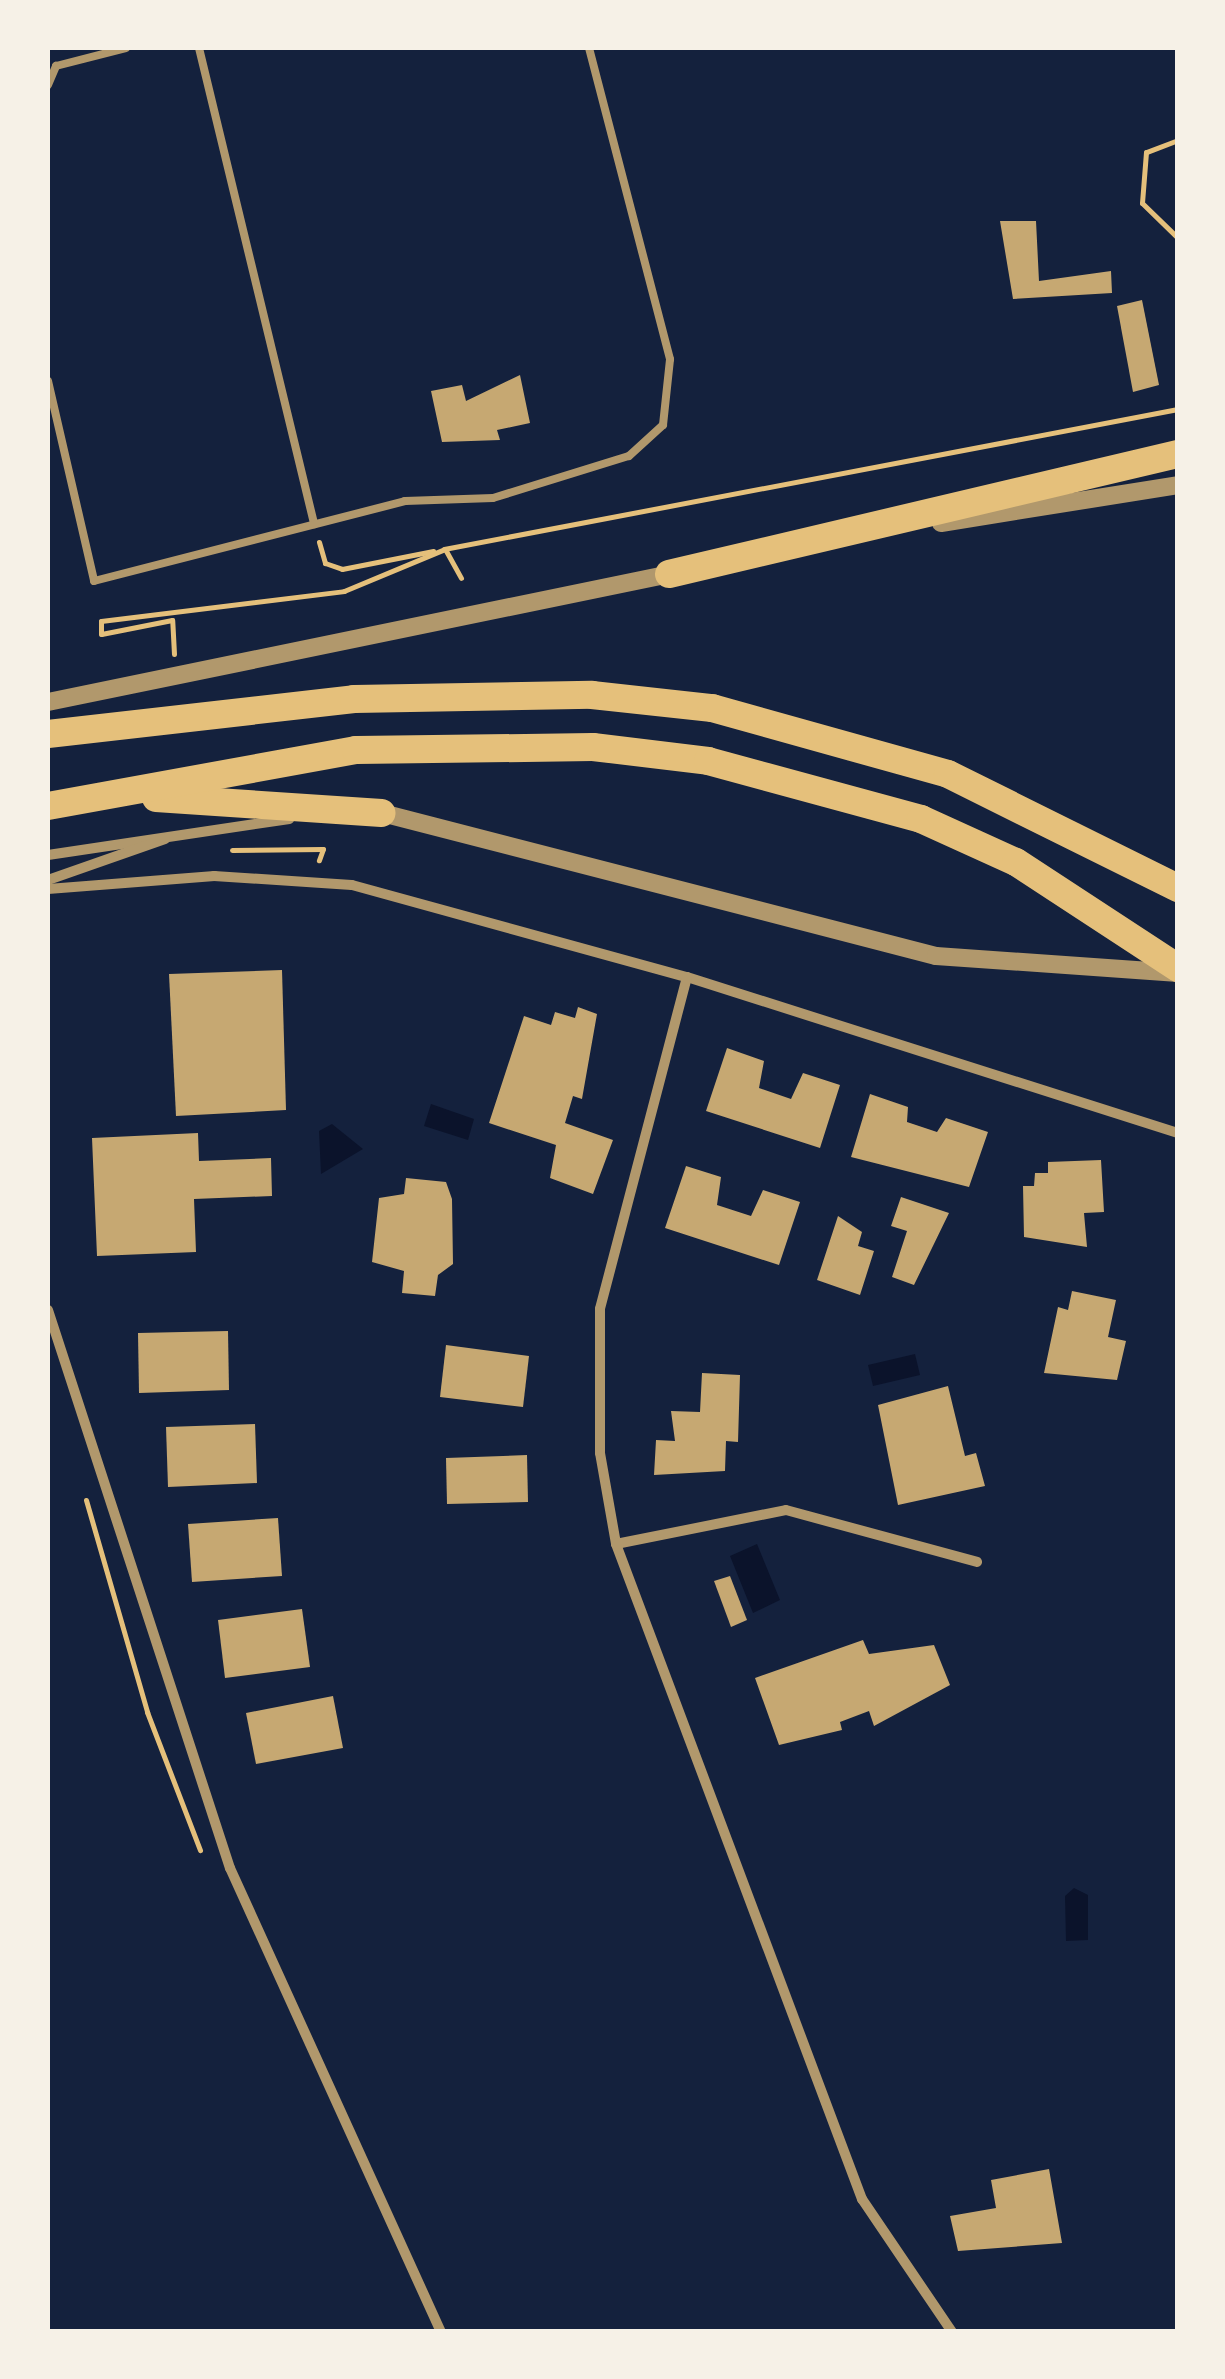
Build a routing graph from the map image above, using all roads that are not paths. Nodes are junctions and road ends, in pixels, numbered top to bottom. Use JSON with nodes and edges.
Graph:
{"nodes":[{"id":1,"x":126,"y":48,"type":"edge"},
{"id":2,"x":199,"y":48,"type":"edge"},
{"id":3,"x":589,"y":48,"type":"edge"},
{"id":4,"x":48,"y":85,"type":"edge"},
{"id":5,"x":48,"y":381,"type":"edge"},
{"id":6,"x":1178,"y":454,"type":"edge"},
{"id":7,"x":1178,"y":484,"type":"edge"},
{"id":8,"x":314,"y":524,"type":"junction"},
{"id":9,"x":668,"y":574,"type":"junction"},
{"id":10,"x":48,"y":702,"type":"edge"},
{"id":11,"x":48,"y":734,"type":"edge"},
{"id":12,"x":119,"y":795,"type":"junction"},
{"id":13,"x":48,"y":806,"type":"edge"},
{"id":14,"x":382,"y":813,"type":"junction"},
{"id":15,"x":192,"y":830,"type":"junction"},
{"id":16,"x":48,"y":855,"type":"edge"},
{"id":17,"x":48,"y":880,"type":"edge"},
{"id":18,"x":1178,"y":888,"type":"edge"},
{"id":19,"x":48,"y":889,"type":"edge"},
{"id":20,"x":1178,"y":970,"type":"edge"},
{"id":21,"x":687,"y":978,"type":"junction"},
{"id":22,"x":1178,"y":1133,"type":"edge"},
{"id":23,"x":48,"y":1310,"type":"edge"},
{"id":24,"x":616,"y":1544,"type":"junction"},
{"id":25,"x":977,"y":1562,"type":"dead end"},
{"id":26,"x":441,"y":2332,"type":"edge"},
{"id":27,"x":952,"y":2332,"type":"edge"}],
"edges":[{"from":1,"to":4,"type":"lane"},
{"from":2,"to":8,"type":"lane"},
{"from":3,"to":8,"type":"lane"},
{"from":5,"to":8,"type":"lane"},
{"from":6,"to":9,"type":"highway"},
{"from":7,"to":9,"type":"street"},
{"from":9,"to":10,"type":"street"},
{"from":11,"to":18,"type":"highway"},
{"from":12,"to":13,"type":"highway"},
{"from":12,"to":14,"type":"highway"},
{"from":12,"to":20,"type":"highway"},
{"from":14,"to":15,"type":"street"},
{"from":14,"to":20,"type":"street"},
{"from":15,"to":16,"type":"street"},
{"from":15,"to":17,"type":"street"},
{"from":19,"to":21,"type":"street"},
{"from":21,"to":22,"type":"street"},
{"from":21,"to":24,"type":"street"},
{"from":23,"to":26,"type":"street"},
{"from":24,"to":25,"type":"street"},
{"from":24,"to":27,"type":"street"}]}
